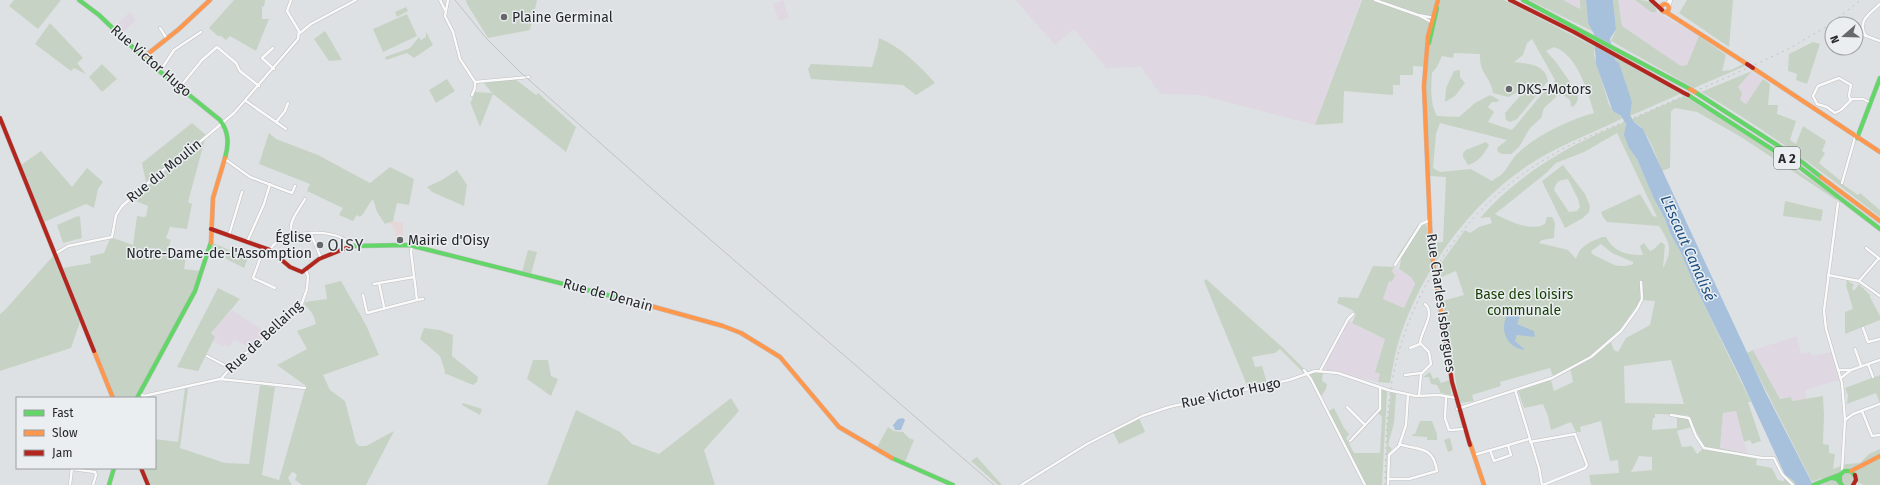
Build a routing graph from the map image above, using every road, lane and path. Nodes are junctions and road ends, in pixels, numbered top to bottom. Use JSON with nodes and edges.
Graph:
{"nodes":[{"id":1,"x":79,"y":0,"type":"edge"},
{"id":2,"x":210,"y":0,"type":"edge"},
{"id":3,"x":291,"y":0,"type":"edge"},
{"id":4,"x":356,"y":0,"type":"edge"},
{"id":5,"x":440,"y":0,"type":"edge"},
{"id":6,"x":448,"y":0,"type":"edge"},
{"id":7,"x":1375,"y":0,"type":"edge"},
{"id":8,"x":1439,"y":0,"type":"edge"},
{"id":9,"x":1510,"y":0,"type":"edge"},
{"id":10,"x":1523,"y":0,"type":"edge"},
{"id":11,"x":1671,"y":0,"type":"edge"},
{"id":12,"x":1652,"y":1,"type":"edge"},
{"id":13,"x":1880,"y":4,"type":"edge"},
{"id":14,"x":1664,"y":5,"type":"junction"},
{"id":15,"x":1669,"y":8,"type":"junction"},
{"id":16,"x":445,"y":10,"type":"junction"},
{"id":17,"x":1664,"y":11,"type":"junction"},
{"id":18,"x":1677,"y":18,"type":"junction"},
{"id":19,"x":1864,"y":19,"type":"edge"},
{"id":20,"x":1433,"y":20,"type":"junction"},
{"id":21,"x":160,"y":28,"type":"dead end"},
{"id":22,"x":201,"y":32,"type":"dead end"},
{"id":23,"x":1864,"y":32,"type":"edge"},
{"id":24,"x":300,"y":34,"type":"junction"},
{"id":25,"x":1866,"y":36,"type":"joint"},
{"id":26,"x":167,"y":39,"type":"junction"},
{"id":27,"x":1880,"y":41,"type":"edge"},
{"id":28,"x":273,"y":48,"type":"dead end"},
{"id":29,"x":144,"y":57,"type":"junction"},
{"id":30,"x":274,"y":69,"type":"junction"},
{"id":31,"x":160,"y":71,"type":"junction"},
{"id":32,"x":529,"y":77,"type":"dead end"},
{"id":33,"x":1880,"y":78,"type":"edge"},
{"id":34,"x":475,"y":82,"type":"junction"},
{"id":35,"x":259,"y":86,"type":"junction"},
{"id":36,"x":180,"y":87,"type":"junction"},
{"id":37,"x":472,"y":95,"type":"dead end"},
{"id":38,"x":1850,"y":100,"type":"junction"},
{"id":39,"x":246,"y":101,"type":"junction"},
{"id":40,"x":288,"y":103,"type":"dead end"},
{"id":41,"x":1872,"y":103,"type":"junction"},
{"id":42,"x":0,"y":118,"type":"edge"},
{"id":43,"x":276,"y":122,"type":"junction"},
{"id":44,"x":223,"y":123,"type":"junction"},
{"id":45,"x":286,"y":129,"type":"dead end"},
{"id":46,"x":1857,"y":137,"type":"junction"},
{"id":47,"x":1854,"y":146,"type":"junction"},
{"id":48,"x":1879,"y":152,"type":"edge"},
{"id":49,"x":225,"y":159,"type":"junction"},
{"id":50,"x":1842,"y":183,"type":"dead end"},
{"id":51,"x":270,"y":184,"type":"junction"},
{"id":52,"x":295,"y":186,"type":"dead end"},
{"id":53,"x":242,"y":192,"type":"dead end"},
{"id":54,"x":305,"y":199,"type":"dead end"},
{"id":55,"x":1838,"y":203,"type":"dead end"},
{"id":56,"x":1430,"y":220,"type":"junction"},
{"id":57,"x":1880,"y":221,"type":"edge"},
{"id":58,"x":1880,"y":229,"type":"edge"},
{"id":59,"x":212,"y":230,"type":"junction"},
{"id":60,"x":311,"y":234,"type":"junction"},
{"id":61,"x":229,"y":235,"type":"junction"},
{"id":62,"x":292,"y":235,"type":"junction"},
{"id":63,"x":247,"y":242,"type":"junction"},
{"id":64,"x":412,"y":245,"type":"junction"},
{"id":65,"x":351,"y":246,"type":"junction"},
{"id":66,"x":264,"y":248,"type":"junction"},
{"id":67,"x":1866,"y":248,"type":"dead end"},
{"id":68,"x":270,"y":250,"type":"junction"},
{"id":69,"x":55,"y":254,"type":"junction"},
{"id":70,"x":322,"y":258,"type":"junction"},
{"id":71,"x":1879,"y":259,"type":"edge"},
{"id":72,"x":1395,"y":265,"type":"dead end"},
{"id":73,"x":306,"y":271,"type":"junction"},
{"id":74,"x":1828,"y":275,"type":"junction"},
{"id":75,"x":414,"y":277,"type":"junction"},
{"id":76,"x":1859,"y":281,"type":"junction"},
{"id":77,"x":1641,"y":282,"type":"dead end"},
{"id":78,"x":379,"y":283,"type":"junction"},
{"id":79,"x":374,"y":284,"type":"dead end"},
{"id":80,"x":275,"y":288,"type":"dead end"},
{"id":81,"x":363,"y":295,"type":"dead end"},
{"id":82,"x":1880,"y":296,"type":"edge"},
{"id":83,"x":424,"y":299,"type":"dead end"},
{"id":84,"x":417,"y":300,"type":"junction"},
{"id":85,"x":1425,"y":304,"type":"dead end"},
{"id":86,"x":384,"y":307,"type":"junction"},
{"id":87,"x":1353,"y":314,"type":"dead end"},
{"id":88,"x":1862,"y":328,"type":"dead end"},
{"id":89,"x":1880,"y":339,"type":"edge"},
{"id":90,"x":1420,"y":344,"type":"junction"},
{"id":91,"x":1410,"y":348,"type":"dead end"},
{"id":92,"x":1855,"y":349,"type":"dead end"},
{"id":93,"x":207,"y":356,"type":"dead end"},
{"id":94,"x":1880,"y":360,"type":"edge"},
{"id":95,"x":1868,"y":364,"type":"junction"},
{"id":96,"x":1861,"y":366,"type":"junction"},
{"id":97,"x":230,"y":368,"type":"junction"},
{"id":98,"x":1304,"y":370,"type":"dead end"},
{"id":99,"x":1839,"y":370,"type":"junction"},
{"id":100,"x":1851,"y":370,"type":"junction"},
{"id":101,"x":1320,"y":371,"type":"junction"},
{"id":102,"x":1308,"y":374,"type":"junction"},
{"id":103,"x":1421,"y":374,"type":"junction"},
{"id":104,"x":1405,"y":375,"type":"dead end"},
{"id":105,"x":1873,"y":377,"type":"dead end"},
{"id":106,"x":1842,"y":378,"type":"junction"},
{"id":107,"x":220,"y":379,"type":"junction"},
{"id":108,"x":1380,"y":387,"type":"junction"},
{"id":109,"x":305,"y":388,"type":"dead end"},
{"id":110,"x":1515,"y":390,"type":"junction"},
{"id":111,"x":1408,"y":394,"type":"junction"},
{"id":112,"x":139,"y":395,"type":"edge"},
{"id":113,"x":1419,"y":396,"type":"junction"},
{"id":114,"x":113,"y":397,"type":"edge"},
{"id":115,"x":1446,"y":397,"type":"junction"},
{"id":116,"x":1455,"y":398,"type":"junction"},
{"id":117,"x":1880,"y":404,"type":"edge"},
{"id":118,"x":1347,"y":407,"type":"dead end"},
{"id":119,"x":1458,"y":408,"type":"junction"},
{"id":120,"x":1862,"y":411,"type":"junction"},
{"id":121,"x":1845,"y":412,"type":"junction"},
{"id":122,"x":1853,"y":414,"type":"junction"},
{"id":123,"x":1671,"y":415,"type":"dead end"},
{"id":124,"x":1845,"y":420,"type":"junction"},
{"id":125,"x":1365,"y":425,"type":"junction"},
{"id":126,"x":1466,"y":429,"type":"junction"},
{"id":127,"x":1880,"y":435,"type":"edge"},
{"id":128,"x":1530,"y":440,"type":"junction"},
{"id":129,"x":1350,"y":441,"type":"dead end"},
{"id":130,"x":1399,"y":444,"type":"junction"},
{"id":131,"x":1508,"y":445,"type":"junction"},
{"id":132,"x":1490,"y":450,"type":"junction"},
{"id":133,"x":1474,"y":455,"type":"junction"},
{"id":134,"x":1880,"y":456,"type":"edge"},
{"id":135,"x":1494,"y":461,"type":"junction"},
{"id":136,"x":1490,"y":462,"type":"dead end"},
{"id":137,"x":1843,"y":464,"type":"junction"},
{"id":138,"x":1859,"y":467,"type":"junction"},
{"id":139,"x":72,"y":469,"type":"edge"},
{"id":140,"x":114,"y":469,"type":"edge"},
{"id":141,"x":141,"y":469,"type":"edge"},
{"id":142,"x":1850,"y":471,"type":"junction"},
{"id":143,"x":1841,"y":474,"type":"junction"},
{"id":144,"x":1855,"y":476,"type":"junction"},
{"id":145,"x":1831,"y":478,"type":"junction"},
{"id":146,"x":1388,"y":479,"type":"junction"},
{"id":147,"x":1841,"y":484,"type":"edge"},
{"id":148,"x":70,"y":485,"type":"edge"},
{"id":149,"x":93,"y":485,"type":"edge"},
{"id":150,"x":110,"y":485,"type":"edge"},
{"id":151,"x":148,"y":485,"type":"edge"},
{"id":152,"x":953,"y":485,"type":"edge"},
{"id":153,"x":1021,"y":485,"type":"edge"},
{"id":154,"x":1365,"y":485,"type":"edge"},
{"id":155,"x":1388,"y":485,"type":"edge"},
{"id":156,"x":1484,"y":485,"type":"edge"},
{"id":157,"x":1544,"y":485,"type":"edge"},
{"id":158,"x":1792,"y":485,"type":"edge"},
{"id":159,"x":1813,"y":485,"type":"edge"},
{"id":160,"x":1853,"y":485,"type":"edge"}],
"edges":[{"from":1,"to":29,"type":"main road","name":"Rue Victor Hugo"},
{"from":2,"to":26,"type":"main road"},
{"from":3,"to":24,"type":"street"},
{"from":4,"to":24,"type":"street"},
{"from":5,"to":16,"type":"street"},
{"from":6,"to":16,"type":"street"},
{"from":7,"to":20,"type":"street"},
{"from":8,"to":20,"type":"main road","name":"Rue Charles Isbergues"},
{"from":9,"to":58,"type":"main road","number":"A 2"},
{"from":10,"to":57,"type":"main road","number":"A 2","bridge":true},
{"from":11,"to":14,"type":"street"},
{"from":11,"to":15,"type":"street"},
{"from":12,"to":14,"type":"main road"},
{"from":12,"to":17,"type":"main road"},
{"from":13,"to":19,"type":"street"},
{"from":14,"to":15,"type":"main road"},
{"from":14,"to":17,"type":"main road"},
{"from":15,"to":17,"type":"main road"},
{"from":15,"to":18,"type":"main road"},
{"from":16,"to":34,"type":"street"},
{"from":17,"to":18,"type":"main road"},
{"from":18,"to":46,"type":"main road","bridge":true},
{"from":20,"to":56,"type":"main road","name":"Rue Charles Isbergues"},
{"from":21,"to":26,"type":"street"},
{"from":22,"to":31,"type":"street"},
{"from":23,"to":25,"type":"street"},
{"from":24,"to":30,"type":"street"},
{"from":25,"to":27,"type":"street"},
{"from":26,"to":29,"type":"main road"},
{"from":28,"to":30,"type":"street"},
{"from":29,"to":31,"type":"main road","name":"Rue Victor Hugo"},
{"from":30,"to":35,"type":"street"},
{"from":31,"to":36,"type":"main road","name":"Rue Victor Hugo"},
{"from":32,"to":34,"type":"street"},
{"from":33,"to":41,"type":"main road"},
{"from":34,"to":37,"type":"street"},
{"from":35,"to":36,"type":"street"},
{"from":35,"to":39,"type":"street"},
{"from":36,"to":44,"type":"main road","name":"Rue Victor Hugo"},
{"from":38,"to":38,"type":"street"},
{"from":38,"to":41,"type":"street"},
{"from":39,"to":43,"type":"street"},
{"from":39,"to":44,"type":"street"},
{"from":40,"to":43,"type":"street"},
{"from":41,"to":46,"type":"main road"},
{"from":42,"to":69,"type":"main road"},
{"from":43,"to":45,"type":"street"},
{"from":44,"to":49,"type":"main road"},
{"from":44,"to":69,"type":"street","name":"Rue du Moulin"},
{"from":46,"to":47,"type":"street"},
{"from":46,"to":47,"type":"street"},
{"from":46,"to":48,"type":"main road"},
{"from":47,"to":50,"type":"street"},
{"from":49,"to":51,"type":"street"},
{"from":49,"to":59,"type":"main road"},
{"from":51,"to":52,"type":"street"},
{"from":51,"to":63,"type":"street"},
{"from":53,"to":61,"type":"street"},
{"from":54,"to":62,"type":"street"},
{"from":55,"to":74,"type":"street"},
{"from":56,"to":72,"type":"street"},
{"from":56,"to":116,"type":"main road","name":"Rue Charles Isbergues"},
{"from":59,"to":61,"type":"main road"},
{"from":59,"to":112,"type":"main road"},
{"from":60,"to":62,"type":"street"},
{"from":60,"to":65,"type":"street"},
{"from":60,"to":70,"type":"street"},
{"from":61,"to":63,"type":"main road"},
{"from":62,"to":68,"type":"street"},
{"from":63,"to":66,"type":"main road"},
{"from":64,"to":65,"type":"main road","name":"Rue de Denain"},
{"from":64,"to":75,"type":"street"},
{"from":64,"to":152,"type":"main road","name":"Rue de Denain"},
{"from":65,"to":70,"type":"main road","name":"Rue de Denain"},
{"from":66,"to":68,"type":"main road"},
{"from":66,"to":80,"type":"street"},
{"from":67,"to":71,"type":"street"},
{"from":68,"to":73,"type":"main road"},
{"from":69,"to":114,"type":"main road"},
{"from":70,"to":73,"type":"main road","name":"Rue de Denain"},
{"from":71,"to":76,"type":"street"},
{"from":73,"to":97,"type":"street","name":"Rue de Bellaing"},
{"from":74,"to":76,"type":"street"},
{"from":74,"to":99,"type":"street"},
{"from":75,"to":78,"type":"street"},
{"from":75,"to":84,"type":"street"},
{"from":76,"to":82,"type":"street"},
{"from":77,"to":110,"type":"street"},
{"from":78,"to":79,"type":"street"},
{"from":78,"to":86,"type":"street"},
{"from":81,"to":86,"type":"street"},
{"from":83,"to":84,"type":"street"},
{"from":84,"to":86,"type":"street"},
{"from":85,"to":90,"type":"street"},
{"from":87,"to":101,"type":"street"},
{"from":88,"to":89,"type":"street"},
{"from":90,"to":91,"type":"street"},
{"from":90,"to":103,"type":"street"},
{"from":92,"to":96,"type":"street"},
{"from":93,"to":97,"type":"street"},
{"from":94,"to":95,"type":"street"},
{"from":95,"to":96,"type":"street"},
{"from":95,"to":105,"type":"street"},
{"from":96,"to":100,"type":"street"},
{"from":97,"to":107,"type":"street","name":"Rue de Bellaing"},
{"from":98,"to":102,"type":"street"},
{"from":99,"to":100,"type":"street"},
{"from":99,"to":106,"type":"street"},
{"from":100,"to":106,"type":"street"},
{"from":101,"to":102,"type":"street","name":"Rue Victor Hugo"},
{"from":101,"to":108,"type":"street","name":"Rue Victor Hugo"},
{"from":102,"to":153,"type":"street","name":"Rue Victor Hugo"},
{"from":102,"to":154,"type":"street"},
{"from":103,"to":104,"type":"street"},
{"from":103,"to":113,"type":"street"},
{"from":106,"to":121,"type":"street"},
{"from":107,"to":109,"type":"street"},
{"from":107,"to":112,"type":"street"},
{"from":108,"to":111,"type":"street","name":"Rue Victor Hugo"},
{"from":108,"to":125,"type":"street"},
{"from":110,"to":119,"type":"street"},
{"from":110,"to":128,"type":"street"},
{"from":111,"to":113,"type":"street","name":"Rue Victor Hugo"},
{"from":111,"to":130,"type":"street"},
{"from":113,"to":115,"type":"street","name":"Rue Victor Hugo"},
{"from":115,"to":116,"type":"street","name":"Rue Victor Hugo"},
{"from":115,"to":126,"type":"street"},
{"from":116,"to":119,"type":"main road","name":"Rue Charles Isbergues"},
{"from":117,"to":120,"type":"street"},
{"from":118,"to":125,"type":"street"},
{"from":119,"to":126,"type":"main road","name":"Rue Charles Isbergues"},
{"from":120,"to":122,"type":"street"},
{"from":120,"to":127,"type":"street"},
{"from":121,"to":122,"type":"street"},
{"from":121,"to":124,"type":"street"},
{"from":122,"to":124,"type":"street"},
{"from":123,"to":158,"type":"street"},
{"from":124,"to":137,"type":"street"},
{"from":125,"to":129,"type":"street"},
{"from":126,"to":133,"type":"main road","name":"Rue Charles Isbergues"},
{"from":128,"to":131,"type":"street"},
{"from":128,"to":157,"type":"street"},
{"from":128,"to":157,"type":"street"},
{"from":130,"to":146,"type":"street"},
{"from":130,"to":146,"type":"street"},
{"from":131,"to":132,"type":"street"},
{"from":131,"to":135,"type":"street"},
{"from":132,"to":133,"type":"street"},
{"from":132,"to":135,"type":"street"},
{"from":133,"to":156,"type":"main road","name":"Rue Charles Isbergues"},
{"from":134,"to":138,"type":"main road"},
{"from":135,"to":136,"type":"street"},
{"from":137,"to":142,"type":"street"},
{"from":137,"to":143,"type":"street"},
{"from":138,"to":142,"type":"main road"},
{"from":138,"to":144,"type":"main road"},
{"from":139,"to":148,"type":"street"},
{"from":139,"to":149,"type":"street"},
{"from":140,"to":150,"type":"main road"},
{"from":141,"to":151,"type":"main road"},
{"from":142,"to":143,"type":"main road"},
{"from":142,"to":144,"type":"main road"},
{"from":143,"to":145,"type":"main road"},
{"from":143,"to":147,"type":"main road"},
{"from":144,"to":160,"type":"main road"},
{"from":145,"to":147,"type":"main road"},
{"from":145,"to":159,"type":"main road"},
{"from":146,"to":155,"type":"street"}]}
